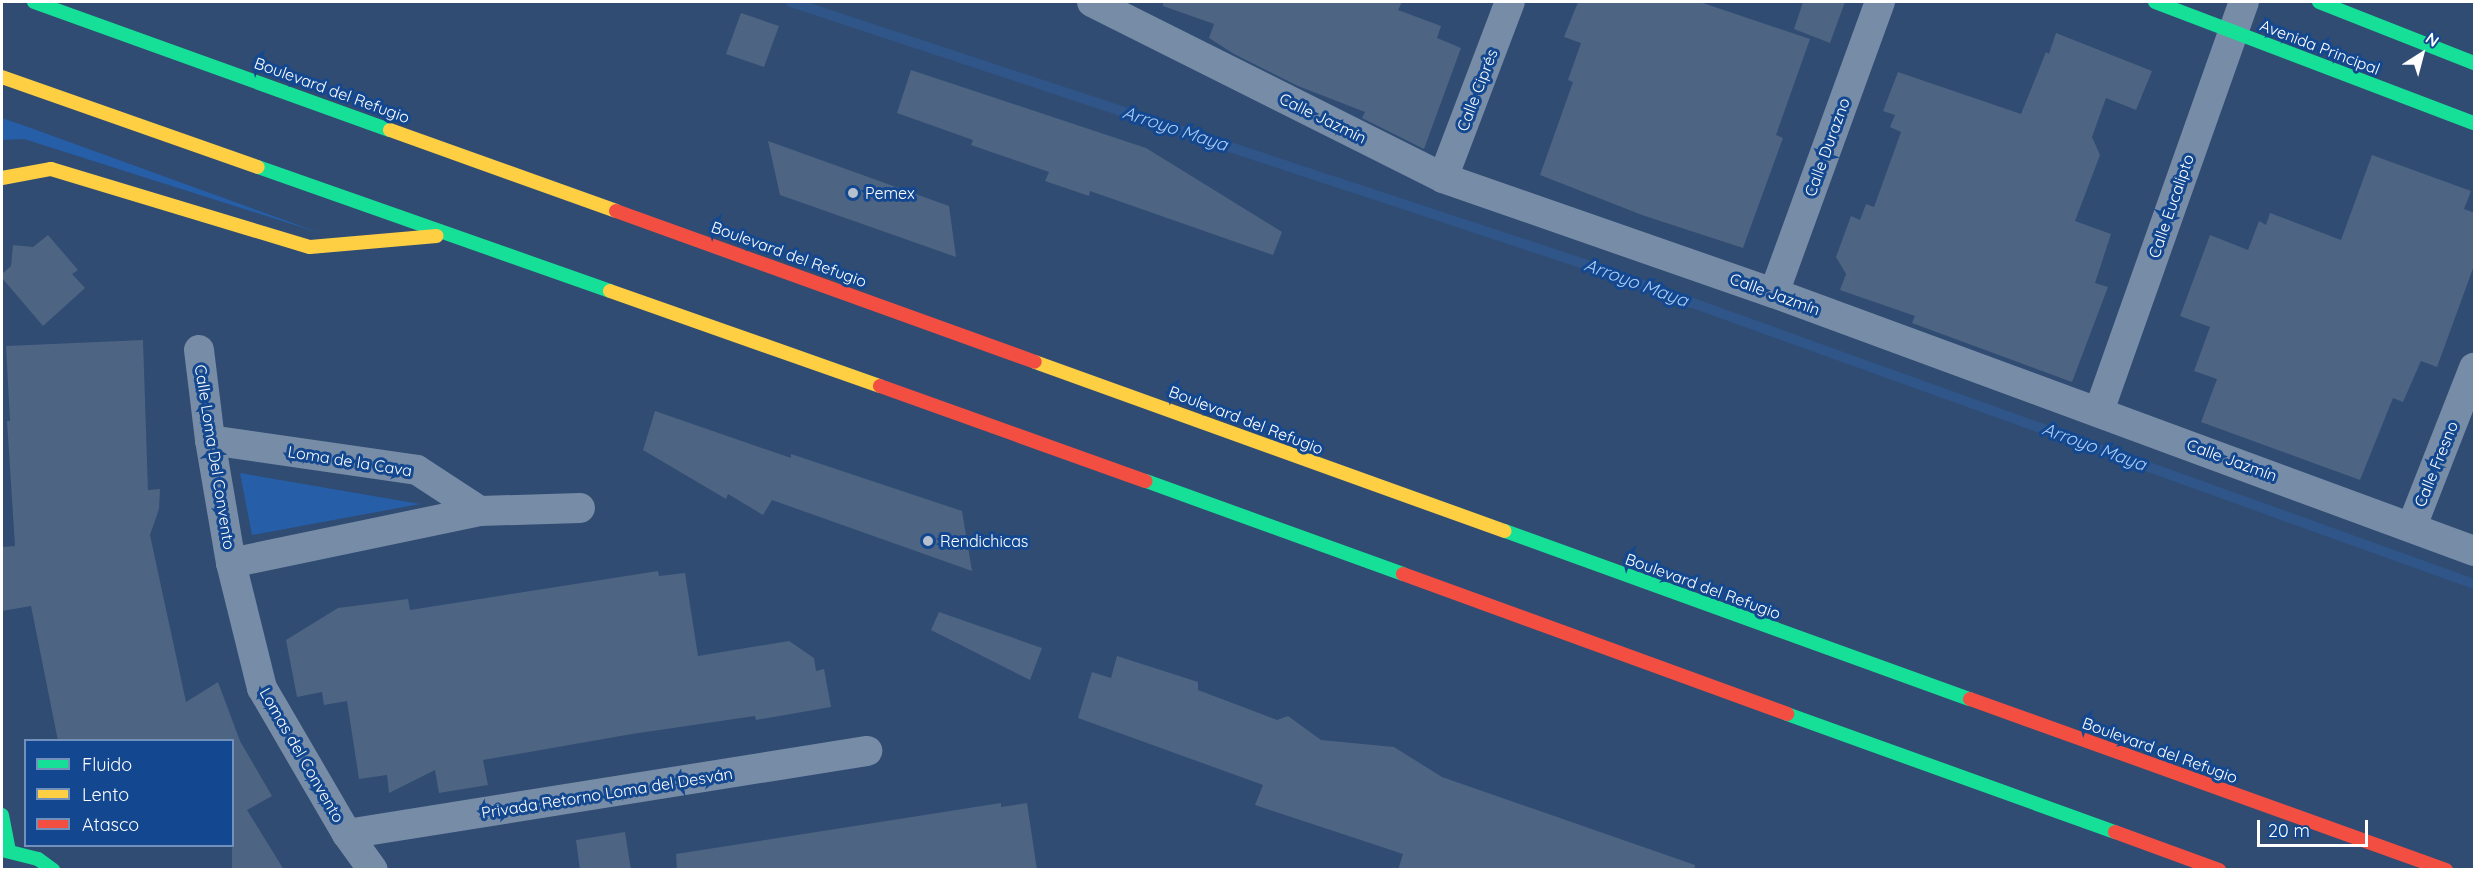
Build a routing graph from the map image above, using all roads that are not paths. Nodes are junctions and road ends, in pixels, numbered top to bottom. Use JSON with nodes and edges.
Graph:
{"nodes":[{"id":1,"x":34,"y":2,"type":"edge"},
{"id":2,"x":1092,"y":2,"type":"edge"},
{"id":3,"x":1510,"y":2,"type":"edge"},
{"id":4,"x":1880,"y":2,"type":"edge"},
{"id":5,"x":2155,"y":2,"type":"edge"},
{"id":6,"x":2244,"y":2,"type":"edge"},
{"id":7,"x":2319,"y":2,"type":"edge"},
{"id":8,"x":1128,"y":10,"type":"edge"},
{"id":9,"x":2233,"y":31,"type":"junction"},
{"id":10,"x":2475,"y":63,"type":"edge"},
{"id":11,"x":2,"y":77,"type":"edge"},
{"id":12,"x":2475,"y":123,"type":"edge"},
{"id":13,"x":2,"y":178,"type":"edge"},
{"id":14,"x":1443,"y":178,"type":"junction"},
{"id":15,"x":448,"y":235,"type":"junction"},
{"id":16,"x":1774,"y":293,"type":"junction"},
{"id":17,"x":199,"y":350,"type":"dead end"},
{"id":18,"x":2475,"y":369,"type":"edge"},
{"id":19,"x":2099,"y":411,"type":"junction"},
{"id":20,"x":210,"y":440,"type":"junction"},
{"id":21,"x":580,"y":508,"type":"dead end"},
{"id":22,"x":480,"y":511,"type":"junction"},
{"id":23,"x":2412,"y":526,"type":"junction"},
{"id":24,"x":2475,"y":551,"type":"edge"},
{"id":25,"x":231,"y":563,"type":"junction"},
{"id":26,"x":867,"y":752,"type":"dead end"},
{"id":27,"x":2,"y":815,"type":"edge"},
{"id":28,"x":347,"y":834,"type":"junction"},
{"id":29,"x":5,"y":850,"type":"edge"},
{"id":30,"x":53,"y":870,"type":"edge"},
{"id":31,"x":373,"y":870,"type":"edge"},
{"id":32,"x":2219,"y":870,"type":"edge"},
{"id":33,"x":2446,"y":870,"type":"edge"}],
"edges":[{"from":1,"to":33,"type":"main road","name":"Boulevard del Refugio"},
{"from":2,"to":8,"type":"street","name":"Calle Jazmín"},
{"from":3,"to":14,"type":"street","name":"Calle Ciprés"},
{"from":4,"to":16,"type":"street","name":"Calle Durazno"},
{"from":5,"to":9,"type":"main road","name":"Avenida Principal"},
{"from":6,"to":9,"type":"street","name":"Calle Eucalipto"},
{"from":7,"to":10,"type":"main road"},
{"from":8,"to":14,"type":"street","name":"Calle Jazmín"},
{"from":9,"to":12,"type":"main road","name":"Avenida Principal"},
{"from":9,"to":19,"type":"street","name":"Calle Eucalipto"},
{"from":11,"to":15,"type":"main road"},
{"from":13,"to":15,"type":"main road"},
{"from":14,"to":16,"type":"street","name":"Calle Jazmín"},
{"from":15,"to":32,"type":"main road"},
{"from":16,"to":19,"type":"street","name":"Calle Jazmín"},
{"from":17,"to":20,"type":"street","name":"Calle Loma Del Convento"},
{"from":18,"to":23,"type":"street","name":"Calle Fresno"},
{"from":19,"to":23,"type":"street","name":"Calle Jazmín"},
{"from":20,"to":22,"type":"street","name":"Loma de la Cava"},
{"from":20,"to":25,"type":"street","name":"Calle Loma Del Convento"},
{"from":21,"to":22,"type":"street"},
{"from":22,"to":25,"type":"street"},
{"from":23,"to":24,"type":"street","name":"Calle Jazmín"},
{"from":25,"to":28,"type":"street","name":"Lomas del Convento"},
{"from":26,"to":28,"type":"street","name":"Privada Retorno Loma del Desván"},
{"from":27,"to":29,"type":"main road"},
{"from":28,"to":31,"type":"street","name":"Lomas del Convento"},
{"from":29,"to":30,"type":"main road"}]}
